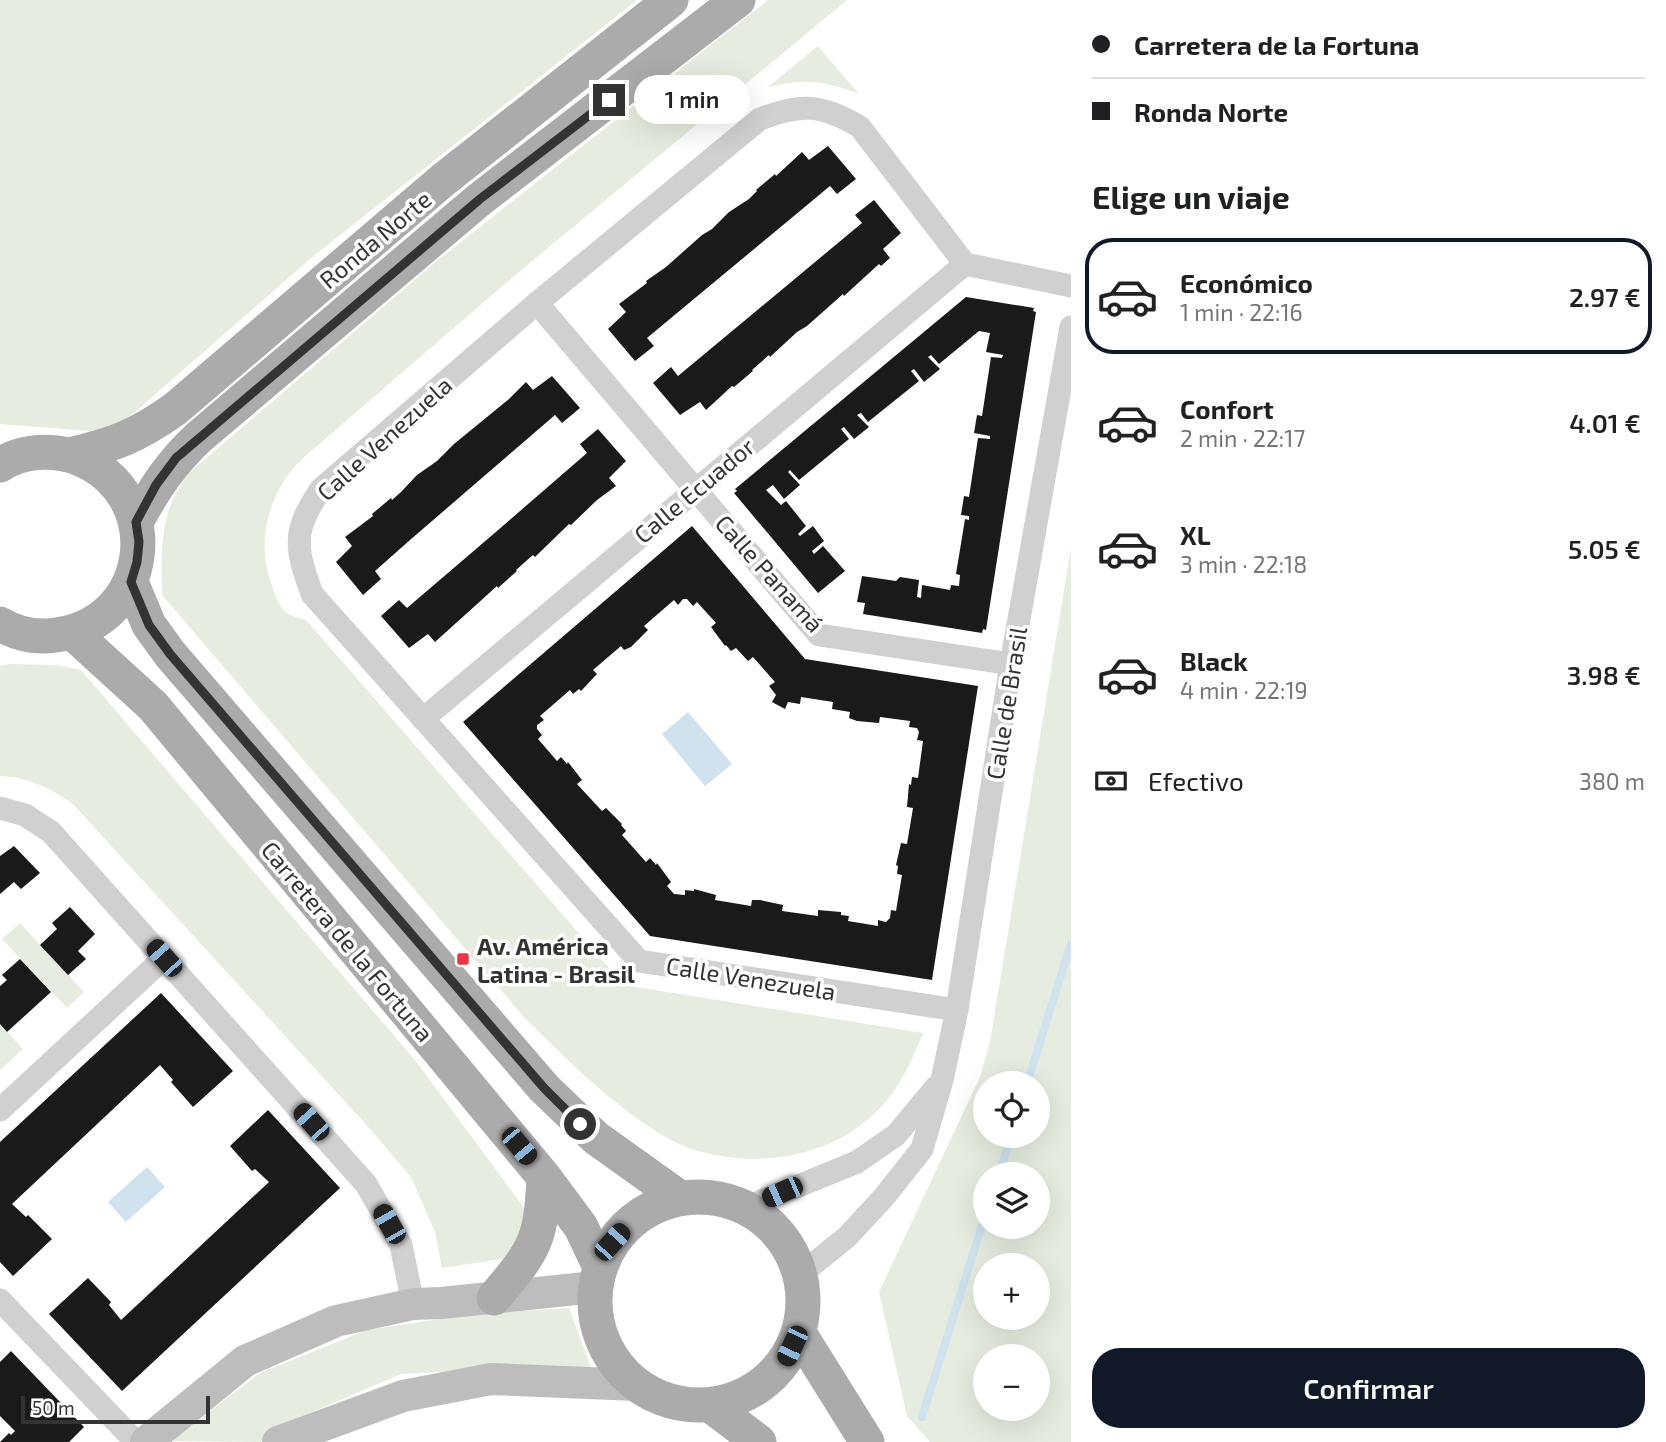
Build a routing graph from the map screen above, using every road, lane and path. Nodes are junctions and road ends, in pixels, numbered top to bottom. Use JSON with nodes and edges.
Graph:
{"nodes":[{"id":1,"x":671,"y":0,"type":"edge"},
{"id":2,"x":738,"y":0,"type":"edge"},
{"id":3,"x":965,"y":264,"type":"junction"},
{"id":4,"x":1071,"y":286,"type":"edge"},
{"id":5,"x":537,"y":303,"type":"junction"},
{"id":6,"x":1071,"y":327,"type":"edge"},
{"id":7,"x":10,"y":454,"type":"edge"},
{"id":8,"x":69,"y":454,"type":"junction"},
{"id":9,"x":695,"y":489,"type":"junction"},
{"id":10,"x":136,"y":522,"type":"junction"},
{"id":11,"x":131,"y":582,"type":"junction"},
{"id":12,"x":4,"y":631,"type":"edge"},
{"id":13,"x":73,"y":633,"type":"junction"},
{"id":14,"x":1011,"y":664,"type":"junction"},
{"id":15,"x":423,"y":719,"type":"junction"},
{"id":16,"x":0,"y":808,"type":"edge"},
{"id":17,"x":164,"y":958,"type":"junction"},
{"id":18,"x":957,"y":1010,"type":"junction"},
{"id":19,"x":942,"y":1080,"type":"junction"},
{"id":20,"x":0,"y":1110,"type":"edge"},
{"id":21,"x":544,"y":1177,"type":"junction"},
{"id":22,"x":680,"y":1198,"type":"junction"},
{"id":23,"x":747,"y":1207,"type":"junction"},
{"id":24,"x":801,"y":1275,"type":"junction"},
{"id":25,"x":597,"y":1277,"type":"junction"},
{"id":26,"x":494,"y":1298,"type":"junction"},
{"id":27,"x":0,"y":1300,"type":"edge"},
{"id":28,"x":413,"y":1304,"type":"junction"},
{"id":29,"x":799,"y":1333,"type":"junction"},
{"id":30,"x":637,"y":1385,"type":"junction"},
{"id":31,"x":710,"y":1405,"type":"junction"},
{"id":32,"x":136,"y":1442,"type":"edge"},
{"id":33,"x":146,"y":1442,"type":"edge"},
{"id":34,"x":278,"y":1442,"type":"edge"},
{"id":35,"x":759,"y":1442,"type":"edge"},
{"id":36,"x":867,"y":1442,"type":"edge"}],
"edges":[{"from":1,"to":8,"type":"main road","name":"Ronda Norte"},
{"from":2,"to":10,"type":"main road","name":"Ronda Norte"},
{"from":3,"to":4,"type":"street"},
{"from":3,"to":5,"type":"street","name":"Calle Venezuela"},
{"from":3,"to":9,"type":"street","name":"Calle Ecuador"},
{"from":5,"to":9,"type":"street","name":"Calle Panamá"},
{"from":5,"to":15,"type":"street","name":"Calle Venezuela"},
{"from":6,"to":14,"type":"street","name":"Calle de Brasil"},
{"from":7,"to":8,"type":"main road"},
{"from":8,"to":10,"type":"main road"},
{"from":9,"to":14,"type":"street","name":"Calle Panamá"},
{"from":9,"to":15,"type":"street","name":"Calle Ecuador"},
{"from":10,"to":11,"type":"main road"},
{"from":11,"to":13,"type":"main road"},
{"from":11,"to":22,"type":"main road","name":"Carretera de la Fortuna"},
{"from":12,"to":13,"type":"main road"},
{"from":13,"to":21,"type":"main road","name":"Carretera de la Fortuna"},
{"from":14,"to":18,"type":"street","name":"Calle de Brasil"},
{"from":15,"to":18,"type":"street","name":"Calle Venezuela"},
{"from":16,"to":17,"type":"street"},
{"from":17,"to":20,"type":"street"},
{"from":17,"to":28,"type":"street"},
{"from":18,"to":19,"type":"street","name":"Calle de Brasil"},
{"from":19,"to":23,"type":"street","name":"Calle de Brasil"},
{"from":19,"to":24,"type":"street","name":"Calle de Brasil"},
{"from":21,"to":25,"type":"main road","name":"Carretera de la Fortuna"},
{"from":21,"to":26,"type":"main road"},
{"from":22,"to":23,"type":"main road"},
{"from":22,"to":25,"type":"main road"},
{"from":23,"to":24,"type":"main road"},
{"from":24,"to":29,"type":"main road"},
{"from":25,"to":26,"type":"main road"},
{"from":25,"to":30,"type":"main road"},
{"from":26,"to":28,"type":"main road"},
{"from":27,"to":32,"type":"street"},
{"from":28,"to":33,"type":"main road"},
{"from":29,"to":31,"type":"main road"},
{"from":29,"to":36,"type":"main road"},
{"from":30,"to":31,"type":"main road"},
{"from":30,"to":34,"type":"main road"},
{"from":31,"to":35,"type":"main road"}]}
